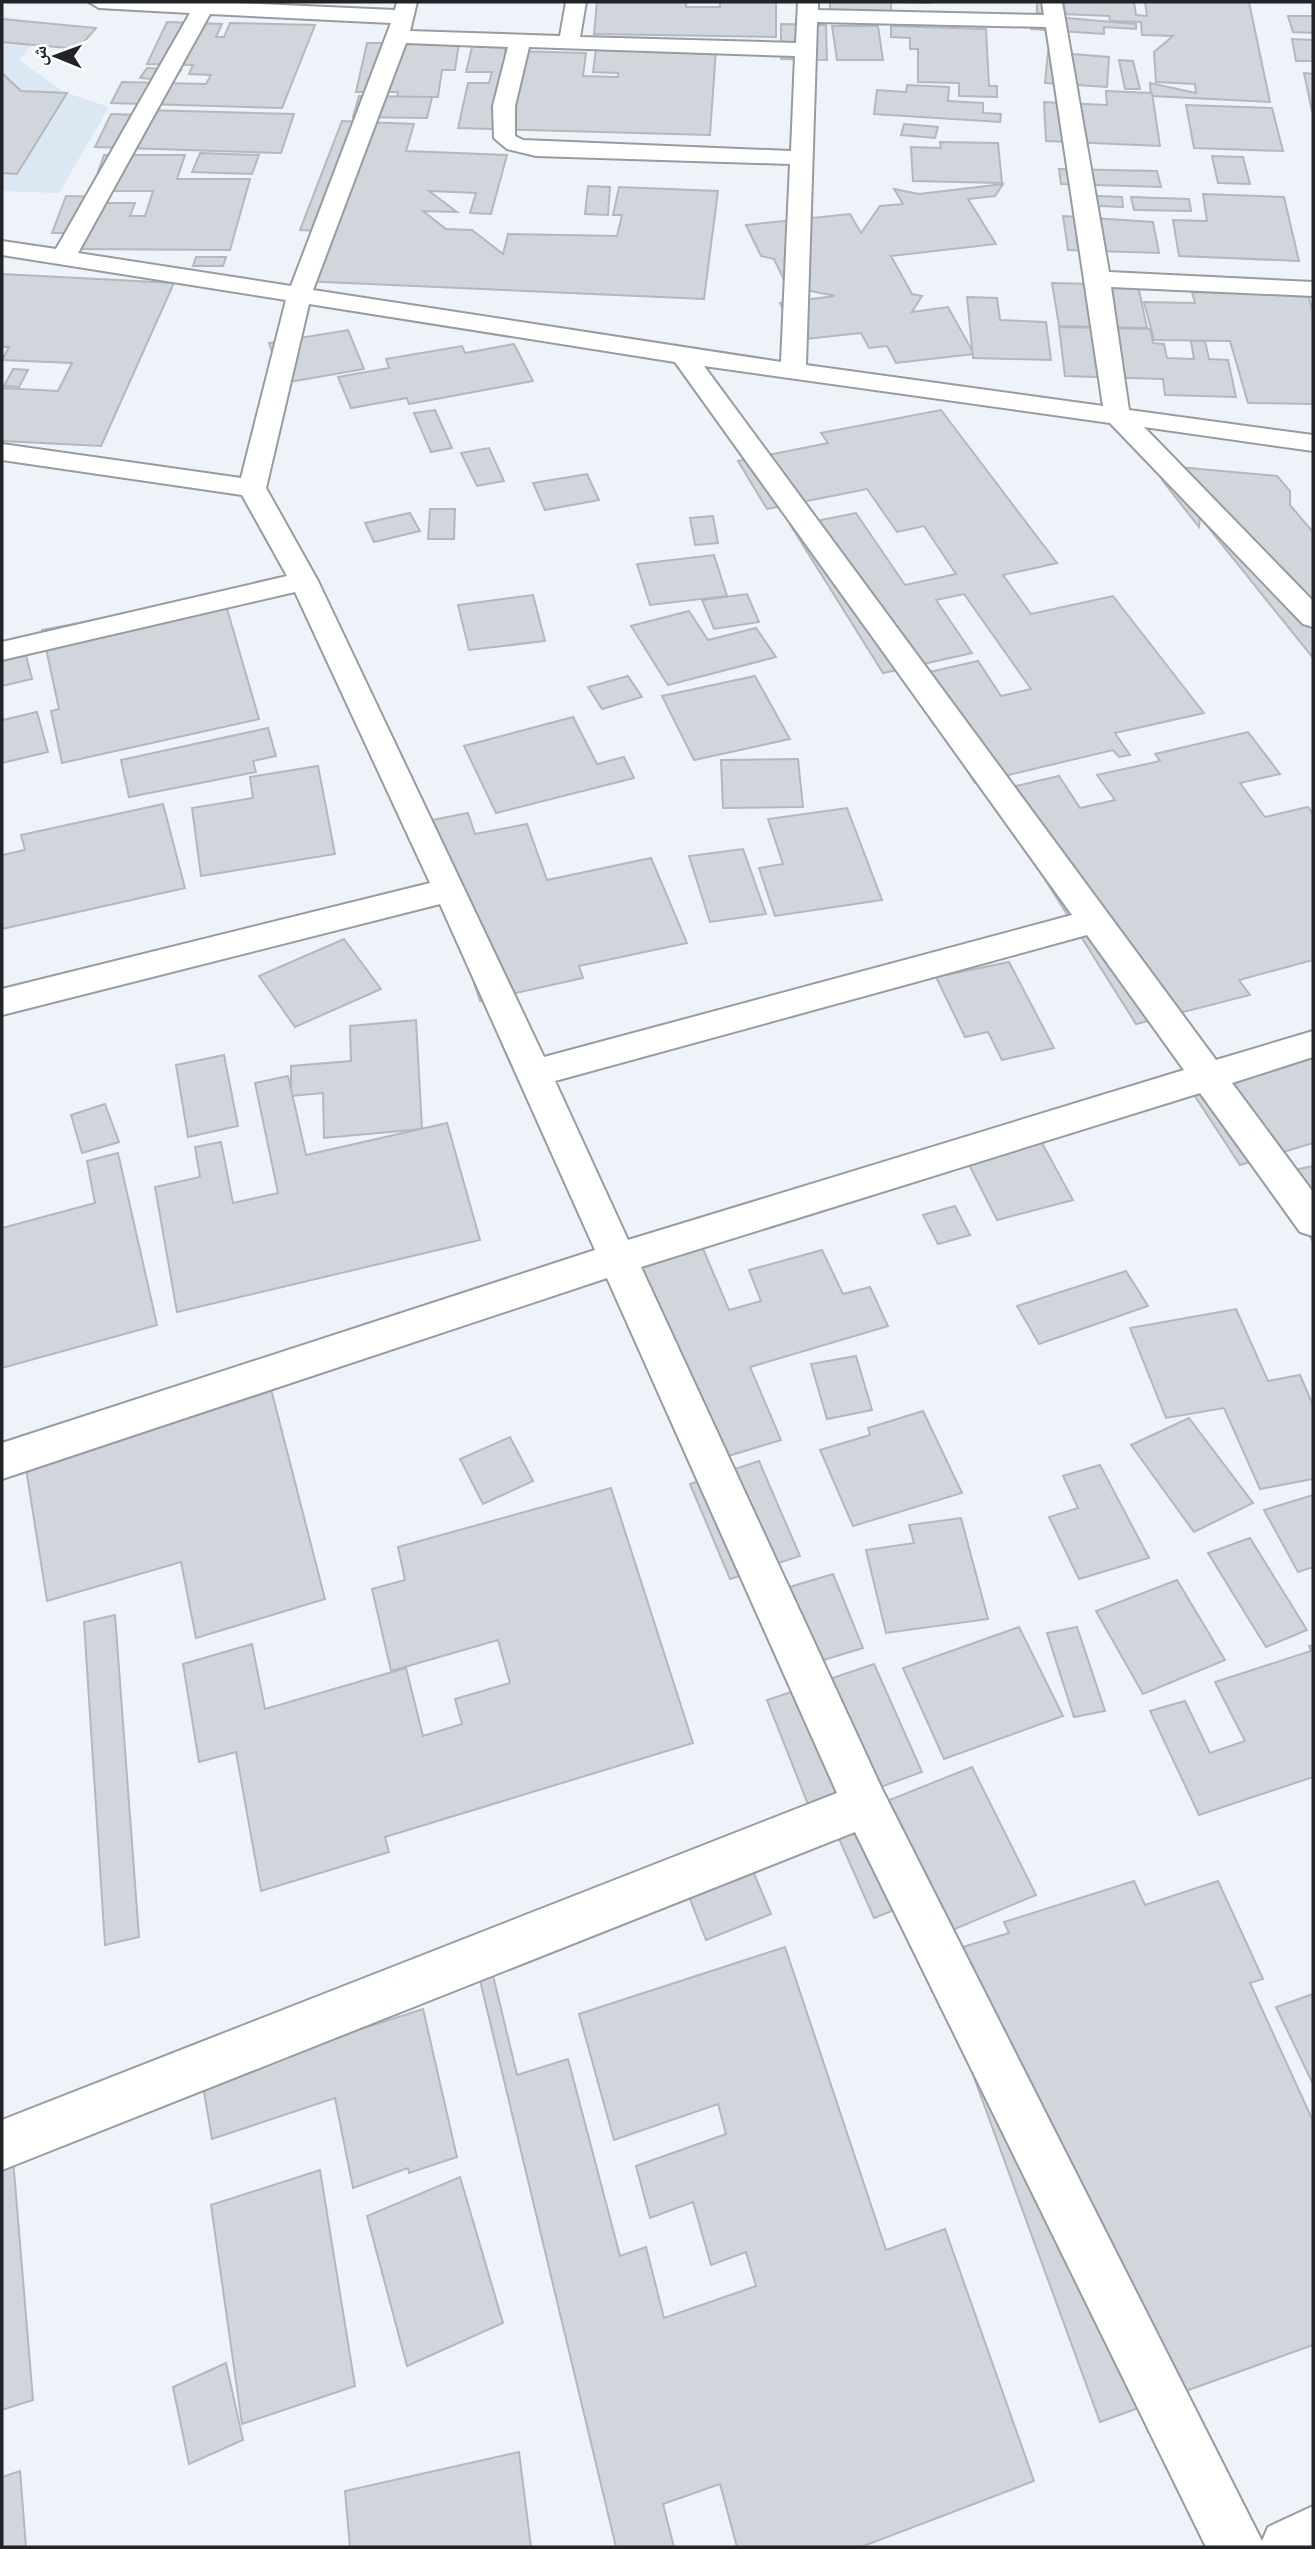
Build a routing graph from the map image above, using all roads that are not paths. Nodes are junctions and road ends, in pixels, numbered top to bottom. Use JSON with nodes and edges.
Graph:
{"nodes":[{"id":1,"x":99,"y":2,"type":"edge"},
{"id":2,"x":576,"y":2,"type":"edge"},
{"id":3,"x":203,"y":7,"type":"junction"},
{"id":4,"x":807,"y":9,"type":"edge"},
{"id":5,"x":1053,"y":11,"type":"edge"},
{"id":6,"x":402,"y":19,"type":"edge"},
{"id":7,"x":520,"y":41,"type":"junction"},
{"id":8,"x":569,"y":42,"type":"junction"},
{"id":9,"x":804,"y":50,"type":"junction"},
{"id":10,"x":800,"y":158,"type":"junction"},
{"id":11,"x":2,"y":248,"type":"edge"},
{"id":12,"x":63,"y":258,"type":"junction"},
{"id":13,"x":1098,"y":279,"type":"junction"},
{"id":14,"x":1313,"y":289,"type":"edge"},
{"id":15,"x":299,"y":296,"type":"junction"},
{"id":16,"x":683,"y":356,"type":"junction"},
{"id":17,"x":793,"y":371,"type":"junction"},
{"id":18,"x":1116,"y":415,"type":"junction"},
{"id":19,"x":1313,"y":443,"type":"edge"},
{"id":20,"x":2,"y":452,"type":"edge"},
{"id":21,"x":252,"y":488,"type":"junction"},
{"id":22,"x":304,"y":581,"type":"junction"},
{"id":23,"x":1313,"y":618,"type":"edge"},
{"id":24,"x":2,"y":651,"type":"edge"},
{"id":25,"x":450,"y":890,"type":"junction"},
{"id":26,"x":1095,"y":921,"type":"junction"},
{"id":27,"x":2,"y":1002,"type":"edge"},
{"id":28,"x":1313,"y":1044,"type":"edge"},
{"id":29,"x":534,"y":1073,"type":"junction"},
{"id":30,"x":1209,"y":1077,"type":"junction"},
{"id":31,"x":1313,"y":1221,"type":"edge"},
{"id":32,"x":620,"y":1258,"type":"junction"},
{"id":33,"x":2,"y":1461,"type":"edge"},
{"id":34,"x":866,"y":1805,"type":"junction"},
{"id":35,"x":2,"y":2145,"type":"edge"},
{"id":36,"x":1313,"y":2534,"type":"edge"},
{"id":37,"x":1236,"y":2547,"type":"edge"},
{"id":38,"x":1288,"y":2547,"type":"edge"}],
"edges":[{"from":1,"to":3,"type":"street"},
{"from":2,"to":8,"type":"street"},
{"from":3,"to":6,"type":"street"},
{"from":3,"to":12,"type":"street"},
{"from":4,"to":5,"type":"street"},
{"from":4,"to":9,"type":"street"},
{"from":5,"to":13,"type":"street"},
{"from":6,"to":7,"type":"street"},
{"from":6,"to":15,"type":"street"},
{"from":7,"to":8,"type":"street"},
{"from":7,"to":10,"type":"street"},
{"from":8,"to":9,"type":"street"},
{"from":9,"to":10,"type":"street"},
{"from":10,"to":17,"type":"street"},
{"from":11,"to":12,"type":"street"},
{"from":12,"to":15,"type":"street"},
{"from":13,"to":14,"type":"street"},
{"from":13,"to":18,"type":"street"},
{"from":15,"to":16,"type":"street"},
{"from":15,"to":21,"type":"street"},
{"from":16,"to":17,"type":"street"},
{"from":16,"to":26,"type":"street"},
{"from":17,"to":18,"type":"street"},
{"from":18,"to":19,"type":"street"},
{"from":18,"to":23,"type":"street"},
{"from":20,"to":21,"type":"street"},
{"from":21,"to":22,"type":"street"},
{"from":22,"to":24,"type":"street"},
{"from":22,"to":25,"type":"street"},
{"from":25,"to":27,"type":"street"},
{"from":25,"to":29,"type":"street"},
{"from":26,"to":29,"type":"street"},
{"from":26,"to":30,"type":"street"},
{"from":28,"to":30,"type":"street"},
{"from":29,"to":32,"type":"street"},
{"from":30,"to":31,"type":"street"},
{"from":30,"to":32,"type":"street"},
{"from":32,"to":33,"type":"street"},
{"from":32,"to":34,"type":"street"},
{"from":34,"to":35,"type":"street"},
{"from":34,"to":37,"type":"street"},
{"from":36,"to":38,"type":"street"}]}
